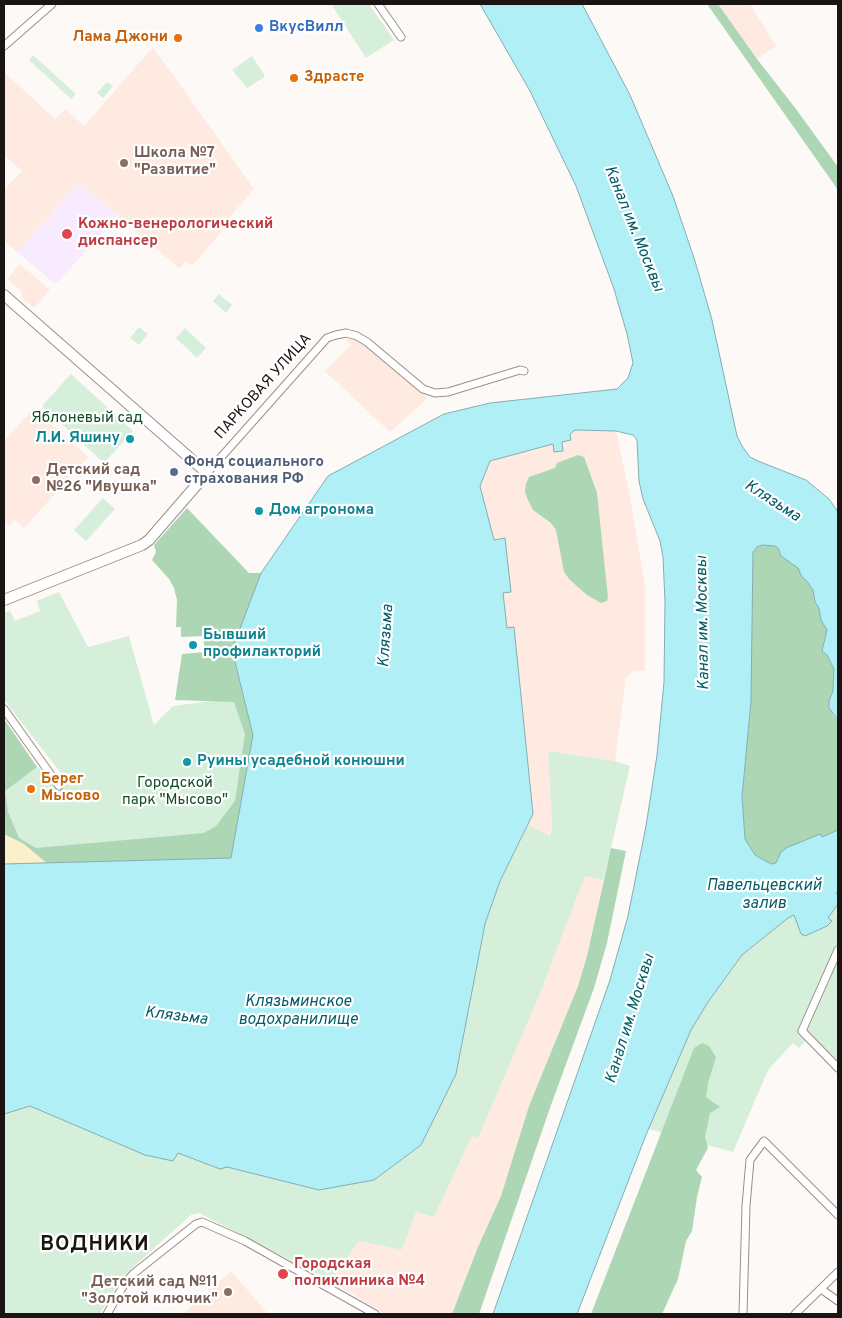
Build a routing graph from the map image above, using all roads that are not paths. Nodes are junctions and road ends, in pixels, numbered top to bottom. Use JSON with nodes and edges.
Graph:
{"nodes":[{"id":1,"x":52,"y":4,"type":"edge"},
{"id":2,"x":378,"y":4,"type":"edge"},
{"id":3,"x":401,"y":37,"type":"dead end"},
{"id":4,"x":4,"y":46,"type":"edge"},
{"id":5,"x":4,"y":295,"type":"edge"},
{"id":6,"x":524,"y":371,"type":"dead end"},
{"id":7,"x":207,"y":473,"type":"junction"},
{"id":8,"x":4,"y":600,"type":"edge"},
{"id":9,"x":4,"y":709,"type":"edge"},
{"id":10,"x":59,"y":786,"type":"dead end"},
{"id":11,"x":838,"y":950,"type":"edge"},
{"id":12,"x":838,"y":1068,"type":"edge"},
{"id":13,"x":838,"y":1215,"type":"edge"},
{"id":14,"x":838,"y":1272,"type":"edge"},
{"id":15,"x":821,"y":1288,"type":"junction"},
{"id":16,"x":838,"y":1301,"type":"edge"},
{"id":17,"x":107,"y":1314,"type":"edge"},
{"id":18,"x":376,"y":1314,"type":"edge"},
{"id":19,"x":744,"y":1314,"type":"edge"},
{"id":20,"x":795,"y":1314,"type":"edge"}],
"edges":[{"from":1,"to":4,"type":"street"},
{"from":2,"to":3,"type":"street"},
{"from":5,"to":7,"type":"street"},
{"from":6,"to":7,"type":"street","name":"ПАРКОВАЯ УЛИЦА"},
{"from":7,"to":8,"type":"street","name":"ПАРКОВАЯ УЛИЦА"},
{"from":9,"to":10,"type":"street"},
{"from":11,"to":12,"type":"street"},
{"from":13,"to":19,"type":"street"},
{"from":14,"to":15,"type":"street"},
{"from":15,"to":16,"type":"street"},
{"from":15,"to":20,"type":"street"},
{"from":17,"to":18,"type":"street"}]}
